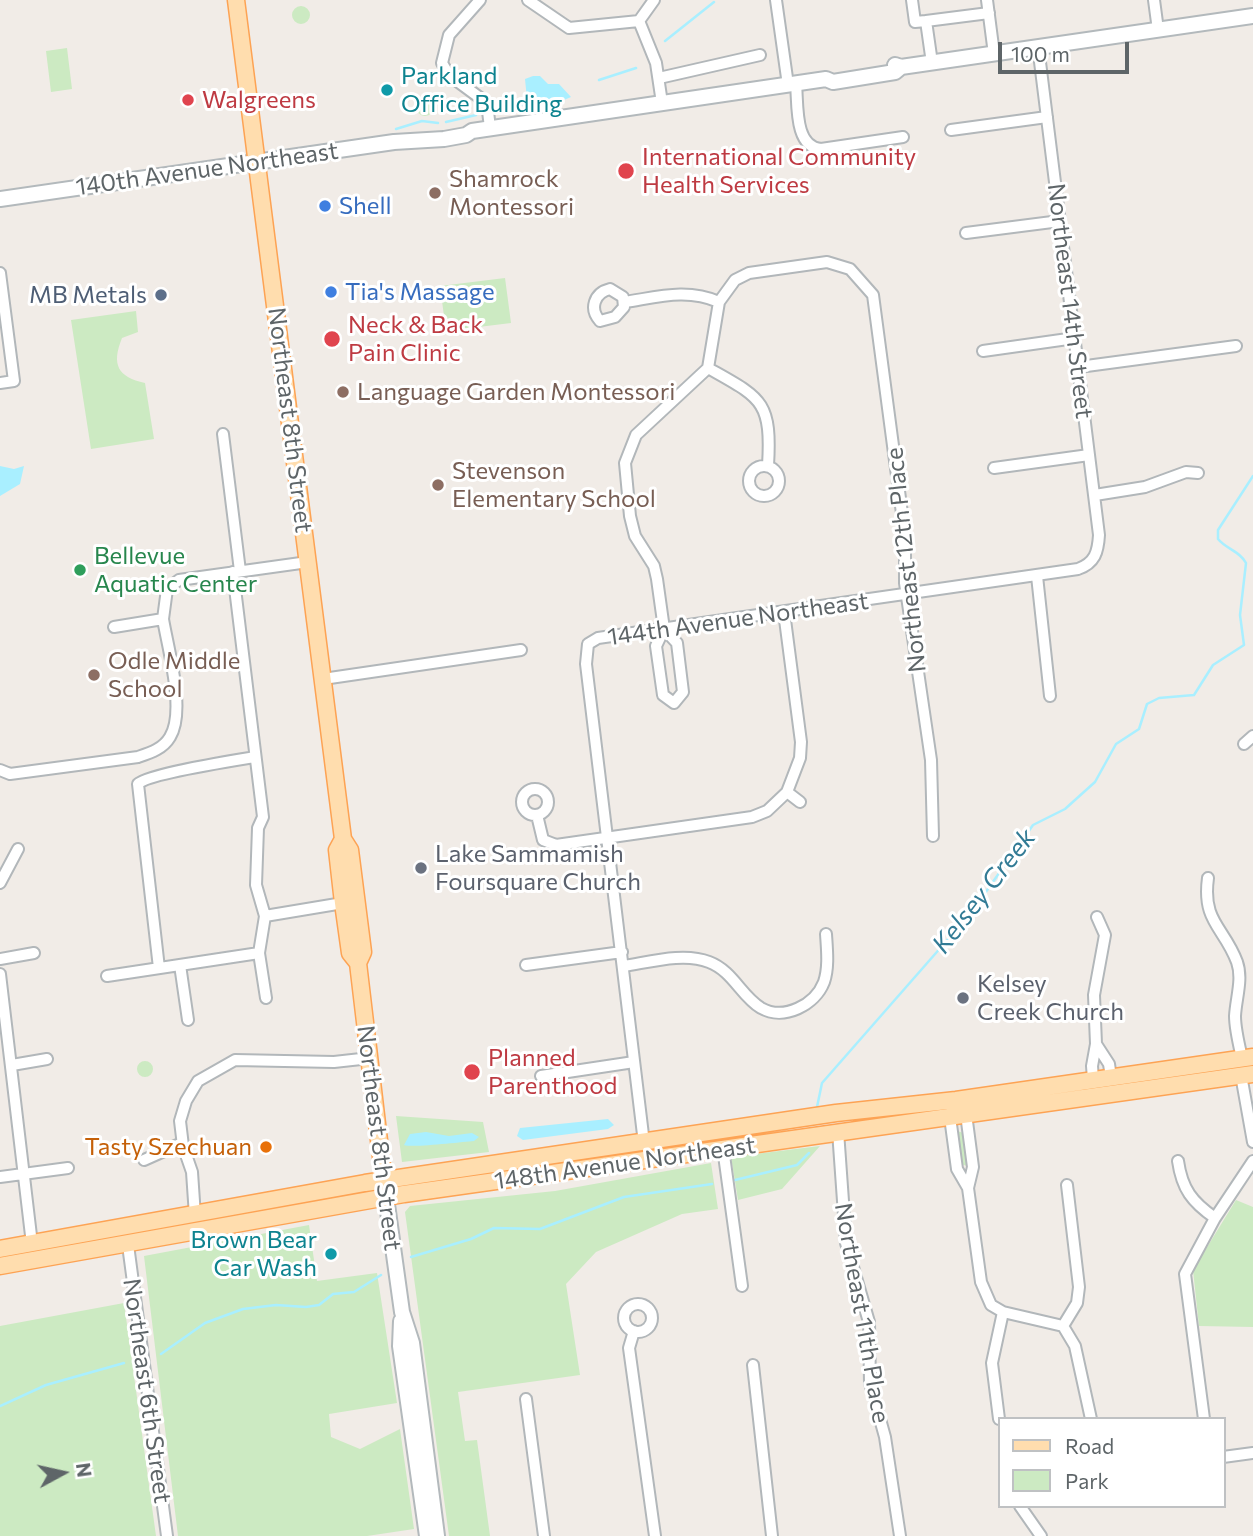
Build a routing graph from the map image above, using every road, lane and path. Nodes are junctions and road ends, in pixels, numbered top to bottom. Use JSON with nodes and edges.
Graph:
{"nodes":[{"id":1,"x":236,"y":0,"type":"edge"},
{"id":2,"x":480,"y":0,"type":"edge"},
{"id":3,"x":528,"y":0,"type":"edge"},
{"id":4,"x":654,"y":0,"type":"edge"},
{"id":5,"x":776,"y":0,"type":"edge"},
{"id":6,"x":912,"y":0,"type":"edge"},
{"id":7,"x":987,"y":0,"type":"edge"},
{"id":8,"x":1154,"y":0,"type":"edge"},
{"id":9,"x":989,"y":13,"type":"junction"},
{"id":10,"x":1253,"y":16,"type":"edge"},
{"id":11,"x":639,"y":21,"type":"junction"},
{"id":12,"x":926,"y":21,"type":"junction"},
{"id":13,"x":1158,"y":30,"type":"junction"},
{"id":14,"x":1041,"y":47,"type":"junction"},
{"id":15,"x":994,"y":54,"type":"junction"},
{"id":16,"x":760,"y":55,"type":"dead end"},
{"id":17,"x":932,"y":63,"type":"junction"},
{"id":18,"x":659,"y":78,"type":"junction"},
{"id":19,"x":792,"y":84,"type":"junction"},
{"id":20,"x":662,"y":103,"type":"junction"},
{"id":21,"x":1047,"y":117,"type":"junction"},
{"id":22,"x":490,"y":128,"type":"junction"},
{"id":23,"x":951,"y":130,"type":"dead end"},
{"id":24,"x":903,"y":137,"type":"dead end"},
{"id":25,"x":258,"y":162,"type":"junction"},
{"id":26,"x":0,"y":199,"type":"edge"},
{"id":27,"x":1060,"y":221,"type":"junction"},
{"id":28,"x":966,"y":233,"type":"dead end"},
{"id":29,"x":0,"y":273,"type":"edge"},
{"id":30,"x":625,"y":302,"type":"dead end"},
{"id":31,"x":719,"y":302,"type":"junction"},
{"id":32,"x":1075,"y":338,"type":"junction"},
{"id":33,"x":1236,"y":346,"type":"dead end"},
{"id":34,"x":983,"y":351,"type":"dead end"},
{"id":35,"x":1079,"y":367,"type":"junction"},
{"id":36,"x":708,"y":368,"type":"junction"},
{"id":37,"x":0,"y":383,"type":"edge"},
{"id":38,"x":223,"y":434,"type":"dead end"},
{"id":39,"x":1089,"y":455,"type":"junction"},
{"id":40,"x":768,"y":466,"type":"dead end"},
{"id":41,"x":994,"y":468,"type":"dead end"},
{"id":42,"x":1198,"y":473,"type":"dead end"},
{"id":43,"x":1095,"y":495,"type":"junction"},
{"id":44,"x":1096,"y":555,"type":"joint"},
{"id":45,"x":308,"y":562,"type":"junction"},
{"id":46,"x":236,"y":572,"type":"junction"},
{"id":47,"x":1037,"y":576,"type":"junction"},
{"id":48,"x":906,"y":595,"type":"junction"},
{"id":49,"x":784,"y":612,"type":"junction"},
{"id":50,"x":163,"y":619,"type":"junction"},
{"id":51,"x":114,"y":627,"type":"dead end"},
{"id":52,"x":664,"y":629,"type":"junction"},
{"id":53,"x":521,"y":650,"type":"dead end"},
{"id":54,"x":323,"y":680,"type":"junction"},
{"id":55,"x":1050,"y":696,"type":"dead end"},
{"id":56,"x":255,"y":757,"type":"junction"},
{"id":57,"x":0,"y":770,"type":"edge"},
{"id":58,"x":787,"y":792,"type":"junction"},
{"id":59,"x":800,"y":802,"type":"dead end"},
{"id":60,"x":537,"y":815,"type":"dead end"},
{"id":61,"x":933,"y":836,"type":"dead end"},
{"id":62,"x":609,"y":838,"type":"junction"},
{"id":63,"x":342,"y":839,"type":"junction"},
{"id":64,"x":18,"y":849,"type":"dead end"},
{"id":65,"x":1208,"y":878,"type":"dead end"},
{"id":66,"x":0,"y":883,"type":"edge"},
{"id":67,"x":343,"y":902,"type":"junction"},
{"id":68,"x":265,"y":916,"type":"junction"},
{"id":69,"x":1097,"y":917,"type":"dead end"},
{"id":70,"x":826,"y":934,"type":"dead end"},
{"id":71,"x":622,"y":952,"type":"junction"},
{"id":72,"x":34,"y":953,"type":"dead end"},
{"id":73,"x":259,"y":953,"type":"junction"},
{"id":74,"x":0,"y":959,"type":"edge"},
{"id":75,"x":358,"y":963,"type":"junction"},
{"id":76,"x":180,"y":965,"type":"junction"},
{"id":77,"x":526,"y":965,"type":"dead end"},
{"id":78,"x":624,"y":966,"type":"junction"},
{"id":79,"x":159,"y":968,"type":"junction"},
{"id":80,"x":0,"y":974,"type":"edge"},
{"id":81,"x":107,"y":976,"type":"dead end"},
{"id":82,"x":266,"y":998,"type":"dead end"},
{"id":83,"x":188,"y":1020,"type":"dead end"},
{"id":84,"x":1096,"y":1044,"type":"junction"},
{"id":85,"x":370,"y":1058,"type":"junction"},
{"id":86,"x":1247,"y":1058,"type":"edge"},
{"id":87,"x":47,"y":1059,"type":"dead end"},
{"id":88,"x":634,"y":1062,"type":"junction"},
{"id":89,"x":12,"y":1065,"type":"junction"},
{"id":90,"x":1247,"y":1074,"type":"edge"},
{"id":91,"x":541,"y":1076,"type":"dead end"},
{"id":92,"x":1093,"y":1079,"type":"junction"},
{"id":93,"x":1111,"y":1085,"type":"junction"},
{"id":94,"x":957,"y":1100,"type":"junction"},
{"id":95,"x":951,"y":1116,"type":"junction"},
{"id":96,"x":838,"y":1131,"type":"junction"},
{"id":97,"x":1253,"y":1142,"type":"edge"},
{"id":98,"x":183,"y":1143,"type":"junction"},
{"id":99,"x":644,"y":1143,"type":"junction"},
{"id":100,"x":723,"y":1148,"type":"junction"},
{"id":101,"x":604,"y":1149,"type":"junction"},
{"id":102,"x":144,"y":1160,"type":"dead end"},
{"id":103,"x":1178,"y":1161,"type":"dead end"},
{"id":104,"x":1253,"y":1161,"type":"edge"},
{"id":105,"x":68,"y":1168,"type":"dead end"},
{"id":106,"x":568,"y":1173,"type":"junction"},
{"id":107,"x":23,"y":1174,"type":"junction"},
{"id":108,"x":0,"y":1177,"type":"edge"},
{"id":109,"x":1067,"y":1185,"type":"dead end"},
{"id":110,"x":968,"y":1188,"type":"junction"},
{"id":111,"x":385,"y":1189,"type":"junction"},
{"id":112,"x":220,"y":1211,"type":"junction"},
{"id":113,"x":195,"y":1216,"type":"junction"},
{"id":114,"x":1215,"y":1217,"type":"junction"},
{"id":115,"x":187,"y":1234,"type":"junction"},
{"id":116,"x":32,"y":1244,"type":"junction"},
{"id":117,"x":128,"y":1245,"type":"junction"},
{"id":118,"x":0,"y":1249,"type":"edge"},
{"id":119,"x":0,"y":1266,"type":"edge"},
{"id":120,"x":742,"y":1286,"type":"dead end"},
{"id":121,"x":402,"y":1312,"type":"junction"},
{"id":122,"x":1003,"y":1312,"type":"junction"},
{"id":123,"x":1063,"y":1326,"type":"junction"},
{"id":124,"x":634,"y":1331,"type":"dead end"},
{"id":125,"x":752,"y":1364,"type":"dead end"},
{"id":126,"x":526,"y":1399,"type":"dead end"},
{"id":127,"x":999,"y":1417,"type":"edge"},
{"id":128,"x":1091,"y":1417,"type":"edge"},
{"id":129,"x":1203,"y":1417,"type":"edge"},
{"id":130,"x":1253,"y":1453,"type":"edge"},
{"id":131,"x":1225,"y":1457,"type":"edge"},
{"id":132,"x":1021,"y":1508,"type":"edge"},
{"id":133,"x":167,"y":1536,"type":"edge"},
{"id":134,"x":427,"y":1536,"type":"edge"},
{"id":135,"x":437,"y":1536,"type":"edge"},
{"id":136,"x":544,"y":1536,"type":"edge"},
{"id":137,"x":655,"y":1536,"type":"edge"},
{"id":138,"x":772,"y":1536,"type":"edge"},
{"id":139,"x":900,"y":1536,"type":"edge"},
{"id":140,"x":1041,"y":1536,"type":"edge"}],
"edges":[{"from":1,"to":25,"type":"main road","name":"Northeast 8th Street"},
{"from":2,"to":22,"type":"street"},
{"from":3,"to":11,"type":"street"},
{"from":4,"to":11,"type":"street"},
{"from":5,"to":19,"type":"street"},
{"from":6,"to":12,"type":"street"},
{"from":7,"to":9,"type":"street"},
{"from":8,"to":13,"type":"street"},
{"from":9,"to":12,"type":"street"},
{"from":9,"to":15,"type":"street"},
{"from":10,"to":13,"type":"main road","name":"140th Avenue Northeast"},
{"from":11,"to":18,"type":"street"},
{"from":12,"to":17,"type":"street"},
{"from":13,"to":14,"type":"main road","name":"140th Avenue Northeast"},
{"from":14,"to":15,"type":"main road","name":"140th Avenue Northeast"},
{"from":14,"to":21,"type":"street","name":"Northeast 14th Street"},
{"from":15,"to":17,"type":"main road","name":"140th Avenue Northeast"},
{"from":16,"to":18,"type":"street"},
{"from":17,"to":19,"type":"main road","name":"140th Avenue Northeast"},
{"from":18,"to":20,"type":"street"},
{"from":19,"to":20,"type":"main road","name":"140th Avenue Northeast"},
{"from":19,"to":24,"type":"street"},
{"from":20,"to":22,"type":"main road","name":"140th Avenue Northeast"},
{"from":21,"to":23,"type":"street"},
{"from":21,"to":27,"type":"street","name":"Northeast 14th Street"},
{"from":22,"to":25,"type":"main road","name":"140th Avenue Northeast"},
{"from":25,"to":26,"type":"main road","name":"140th Avenue Northeast"},
{"from":25,"to":45,"type":"main road","name":"Northeast 8th Street"},
{"from":27,"to":28,"type":"street"},
{"from":27,"to":32,"type":"street","name":"Northeast 14th Street"},
{"from":29,"to":37,"type":"street"},
{"from":30,"to":31,"type":"street"},
{"from":31,"to":36,"type":"street"},
{"from":31,"to":48,"type":"street","name":"Northeast 12th Place"},
{"from":32,"to":34,"type":"street"},
{"from":32,"to":35,"type":"street","name":"Northeast 14th Street"},
{"from":33,"to":35,"type":"street"},
{"from":35,"to":39,"type":"street","name":"Northeast 14th Street"},
{"from":36,"to":40,"type":"street"},
{"from":36,"to":52,"type":"street"},
{"from":38,"to":46,"type":"street"},
{"from":39,"to":41,"type":"street"},
{"from":39,"to":43,"type":"street","name":"Northeast 14th Street"},
{"from":42,"to":43,"type":"street"},
{"from":43,"to":44,"type":"street","name":"Northeast 14th Street"},
{"from":44,"to":47,"type":"street","name":"144th Avenue Northeast"},
{"from":45,"to":46,"type":"street"},
{"from":45,"to":54,"type":"main road","name":"Northeast 8th Street"},
{"from":46,"to":50,"type":"street"},
{"from":46,"to":56,"type":"street"},
{"from":47,"to":48,"type":"street","name":"144th Avenue Northeast"},
{"from":47,"to":55,"type":"street"},
{"from":48,"to":49,"type":"street","name":"144th Avenue Northeast"},
{"from":48,"to":61,"type":"street","name":"Northeast 12th Place"},
{"from":49,"to":52,"type":"street","name":"144th Avenue Northeast"},
{"from":49,"to":58,"type":"street"},
{"from":50,"to":51,"type":"street"},
{"from":50,"to":57,"type":"street"},
{"from":52,"to":52,"type":"street"},
{"from":52,"to":62,"type":"street","name":"144th Avenue Northeast"},
{"from":53,"to":54,"type":"street"},
{"from":54,"to":63,"type":"main road","name":"Northeast 8th Street"},
{"from":56,"to":68,"type":"street"},
{"from":56,"to":79,"type":"street"},
{"from":58,"to":59,"type":"street"},
{"from":58,"to":62,"type":"street"},
{"from":60,"to":62,"type":"street"},
{"from":62,"to":71,"type":"street"},
{"from":63,"to":67,"type":"main road","name":"Northeast 8th Street"},
{"from":63,"to":75,"type":"main road","name":"Northeast 8th Street"},
{"from":64,"to":66,"type":"street"},
{"from":65,"to":86,"type":"street"},
{"from":67,"to":68,"type":"street"},
{"from":67,"to":75,"type":"main road","name":"Northeast 8th Street"},
{"from":68,"to":73,"type":"street"},
{"from":69,"to":84,"type":"street"},
{"from":70,"to":78,"type":"street"},
{"from":71,"to":77,"type":"street"},
{"from":71,"to":78,"type":"street"},
{"from":72,"to":74,"type":"street"},
{"from":73,"to":76,"type":"street"},
{"from":73,"to":82,"type":"street"},
{"from":75,"to":85,"type":"main road","name":"Northeast 8th Street"},
{"from":76,"to":79,"type":"street"},
{"from":76,"to":83,"type":"street"},
{"from":78,"to":88,"type":"street"},
{"from":79,"to":81,"type":"street"},
{"from":80,"to":89,"type":"street"},
{"from":84,"to":92,"type":"street"},
{"from":84,"to":93,"type":"street"},
{"from":85,"to":98,"type":"street"},
{"from":85,"to":111,"type":"main road","name":"Northeast 8th Street"},
{"from":86,"to":93,"type":"main road","name":"148th Avenue Northeast"},
{"from":87,"to":89,"type":"street"},
{"from":88,"to":91,"type":"street"},
{"from":88,"to":99,"type":"street"},
{"from":89,"to":107,"type":"street"},
{"from":90,"to":93,"type":"main road","name":"148th Avenue Northeast"},
{"from":90,"to":97,"type":"street"},
{"from":92,"to":93,"type":"main road","name":"148th Avenue Northeast"},
{"from":92,"to":94,"type":"main road","name":"148th Avenue Northeast"},
{"from":93,"to":95,"type":"main road","name":"148th Avenue Northeast"},
{"from":94,"to":95,"type":"main road"},
{"from":94,"to":99,"type":"main road","name":"148th Avenue Northeast"},
{"from":95,"to":96,"type":"main road","name":"148th Avenue Northeast"},
{"from":95,"to":110,"type":"street"},
{"from":95,"to":110,"type":"street"},
{"from":96,"to":100,"type":"main road","name":"148th Avenue Northeast"},
{"from":96,"to":139,"type":"street","name":"Northeast 11th Place"},
{"from":98,"to":102,"type":"street"},
{"from":98,"to":113,"type":"street"},
{"from":99,"to":101,"type":"main road","name":"148th Avenue Northeast"},
{"from":100,"to":106,"type":"main road","name":"148th Avenue Northeast"},
{"from":100,"to":120,"type":"street"},
{"from":101,"to":106,"type":"main road"},
{"from":101,"to":111,"type":"main road","name":"148th Avenue Northeast"},
{"from":103,"to":114,"type":"street"},
{"from":104,"to":114,"type":"street"},
{"from":105,"to":107,"type":"street"},
{"from":106,"to":111,"type":"main road","name":"148th Avenue Northeast"},
{"from":107,"to":108,"type":"street"},
{"from":107,"to":116,"type":"street"},
{"from":109,"to":123,"type":"street"},
{"from":110,"to":122,"type":"street"},
{"from":111,"to":112,"type":"main road","name":"148th Avenue Northeast"},
{"from":111,"to":115,"type":"main road","name":"148th Avenue Northeast"},
{"from":111,"to":121,"type":"main road","name":"Northeast 8th Street"},
{"from":112,"to":113,"type":"main road","name":"148th Avenue Northeast"},
{"from":112,"to":115,"type":"main road"},
{"from":113,"to":116,"type":"main road","name":"148th Avenue Northeast"},
{"from":114,"to":129,"type":"street"},
{"from":115,"to":117,"type":"main road","name":"148th Avenue Northeast"},
{"from":116,"to":118,"type":"main road","name":"148th Avenue Northeast"},
{"from":117,"to":119,"type":"main road","name":"148th Avenue Northeast"},
{"from":117,"to":133,"type":"street","name":"Northeast 6th Street"},
{"from":121,"to":134,"type":"main road","name":"Northeast 8th Street"},
{"from":121,"to":135,"type":"main road","name":"Northeast 8th Street"},
{"from":122,"to":123,"type":"street"},
{"from":122,"to":127,"type":"street"},
{"from":123,"to":128,"type":"street"},
{"from":124,"to":137,"type":"street"},
{"from":125,"to":138,"type":"street"},
{"from":126,"to":136,"type":"street"},
{"from":130,"to":131,"type":"street"},
{"from":132,"to":140,"type":"street"}]}
